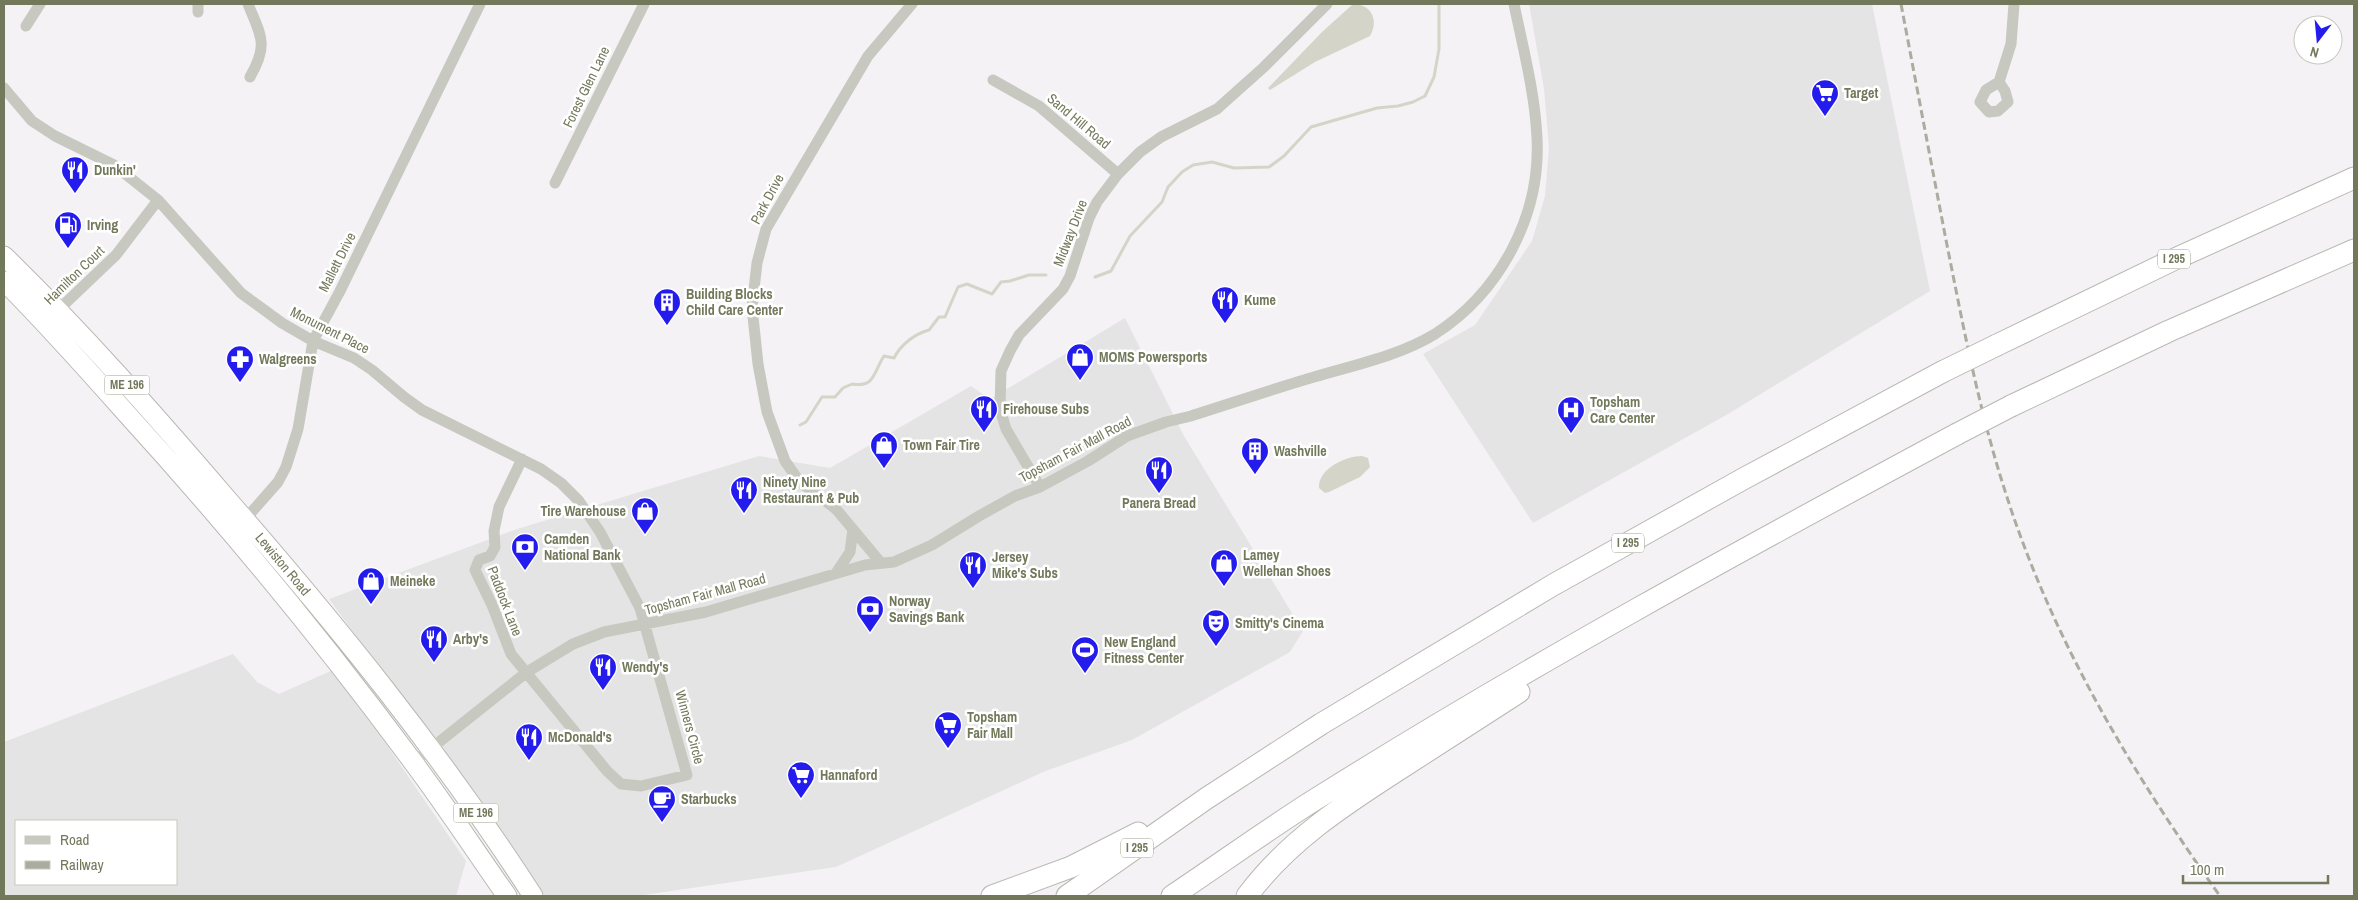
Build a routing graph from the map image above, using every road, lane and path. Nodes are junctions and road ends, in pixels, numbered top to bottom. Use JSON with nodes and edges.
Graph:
{"nodes":[{"id":1,"x":40,"y":4,"type":"edge"},
{"id":2,"x":248,"y":4,"type":"edge"},
{"id":3,"x":480,"y":4,"type":"edge"},
{"id":4,"x":644,"y":4,"type":"edge"},
{"id":5,"x":912,"y":4,"type":"edge"},
{"id":6,"x":1327,"y":4,"type":"edge"},
{"id":7,"x":1514,"y":4,"type":"edge"},
{"id":8,"x":2014,"y":4,"type":"edge"},
{"id":9,"x":26,"y":26,"type":"dead end"},
{"id":10,"x":250,"y":77,"type":"dead end"},
{"id":11,"x":993,"y":80,"type":"dead end"},
{"id":12,"x":1999,"y":82,"type":"dead end"},
{"id":13,"x":4,"y":88,"type":"edge"},
{"id":14,"x":1118,"y":174,"type":"junction"},
{"id":15,"x":2354,"y":178,"type":"edge"},
{"id":16,"x":556,"y":183,"type":"dead end"},
{"id":17,"x":158,"y":200,"type":"junction"},
{"id":18,"x":2354,"y":250,"type":"edge"},
{"id":19,"x":4,"y":256,"type":"edge"},
{"id":20,"x":4,"y":281,"type":"edge"},
{"id":21,"x":52,"y":316,"type":"junction"},
{"id":22,"x":314,"y":341,"type":"junction"},
{"id":23,"x":522,"y":459,"type":"junction"},
{"id":24,"x":1040,"y":487,"type":"junction"},
{"id":25,"x":239,"y":526,"type":"junction"},
{"id":26,"x":853,"y":529,"type":"junction"},
{"id":27,"x":881,"y":563,"type":"junction"},
{"id":28,"x":836,"y":573,"type":"junction"},
{"id":29,"x":1622,"y":618,"type":"junction"},
{"id":30,"x":646,"y":625,"type":"junction"},
{"id":31,"x":527,"y":672,"type":"junction"},
{"id":32,"x":430,"y":749,"type":"junction"},
{"id":33,"x":414,"y":762,"type":"junction"},
{"id":34,"x":1207,"y":798,"type":"junction"},
{"id":35,"x":507,"y":896,"type":"edge"},
{"id":36,"x":533,"y":896,"type":"edge"},
{"id":37,"x":992,"y":896,"type":"edge"},
{"id":38,"x":1067,"y":896,"type":"edge"},
{"id":39,"x":1172,"y":896,"type":"edge"},
{"id":40,"x":1247,"y":896,"type":"edge"}],
"edges":[{"from":1,"to":9,"type":"street"},
{"from":2,"to":10,"type":"street"},
{"from":3,"to":22,"type":"street","name":"Mallett Drive"},
{"from":4,"to":16,"type":"street","name":"Forest Glen Lane"},
{"from":5,"to":26,"type":"street","name":"Park Drive"},
{"from":6,"to":14,"type":"street","name":"Midway Drive"},
{"from":7,"to":24,"type":"street","name":"Topsham Fair Mall Road"},
{"from":8,"to":12,"type":"street"},
{"from":11,"to":14,"type":"street","name":"Sand Hill Road"},
{"from":13,"to":17,"type":"street","name":"Monument Place"},
{"from":14,"to":24,"type":"street","name":"Midway Drive"},
{"from":15,"to":34,"type":"highway","number":"I 295","bridge":true},
{"from":17,"to":21,"type":"street","name":"Hamilton Court"},
{"from":17,"to":22,"type":"street","name":"Monument Place"},
{"from":18,"to":29,"type":"highway","bridge":true},
{"from":19,"to":21,"type":"highway","name":"Lewiston Road","number":"ME 196"},
{"from":20,"to":21,"type":"highway","name":"Lewiston Road","number":"ME 196"},
{"from":21,"to":25,"type":"highway","name":"Lewiston Road","number":"ME 196"},
{"from":22,"to":23,"type":"street","name":"Monument Place"},
{"from":22,"to":25,"type":"street","name":"Mallett Drive"},
{"from":23,"to":30,"type":"street","name":"Monument Place"},
{"from":23,"to":31,"type":"street","name":"Paddock Lane"},
{"from":24,"to":27,"type":"street","name":"Topsham Fair Mall Road"},
{"from":25,"to":32,"type":"highway","name":"Lewiston Road","number":"ME 196"},
{"from":25,"to":33,"type":"highway","name":"Lewiston Road","number":"ME 196"},
{"from":26,"to":27,"type":"street","name":"Park Drive"},
{"from":26,"to":28,"type":"street"},
{"from":27,"to":28,"type":"street","name":"Topsham Fair Mall Road"},
{"from":28,"to":30,"type":"street","name":"Topsham Fair Mall Road"},
{"from":29,"to":39,"type":"highway"},
{"from":29,"to":40,"type":"highway"},
{"from":30,"to":31,"type":"street","name":"Topsham Fair Mall Road"},
{"from":30,"to":31,"type":"street","name":"Winners Circle"},
{"from":31,"to":32,"type":"street","name":"Topsham Fair Mall Road"},
{"from":32,"to":33,"type":"street","name":"Topsham Fair Mall Road"},
{"from":32,"to":36,"type":"highway","name":"Lewiston Road","number":"ME 196"},
{"from":33,"to":35,"type":"highway","name":"Lewiston Road","number":"ME 196"},
{"from":34,"to":37,"type":"highway"},
{"from":34,"to":38,"type":"highway","number":"I 295"}]}
